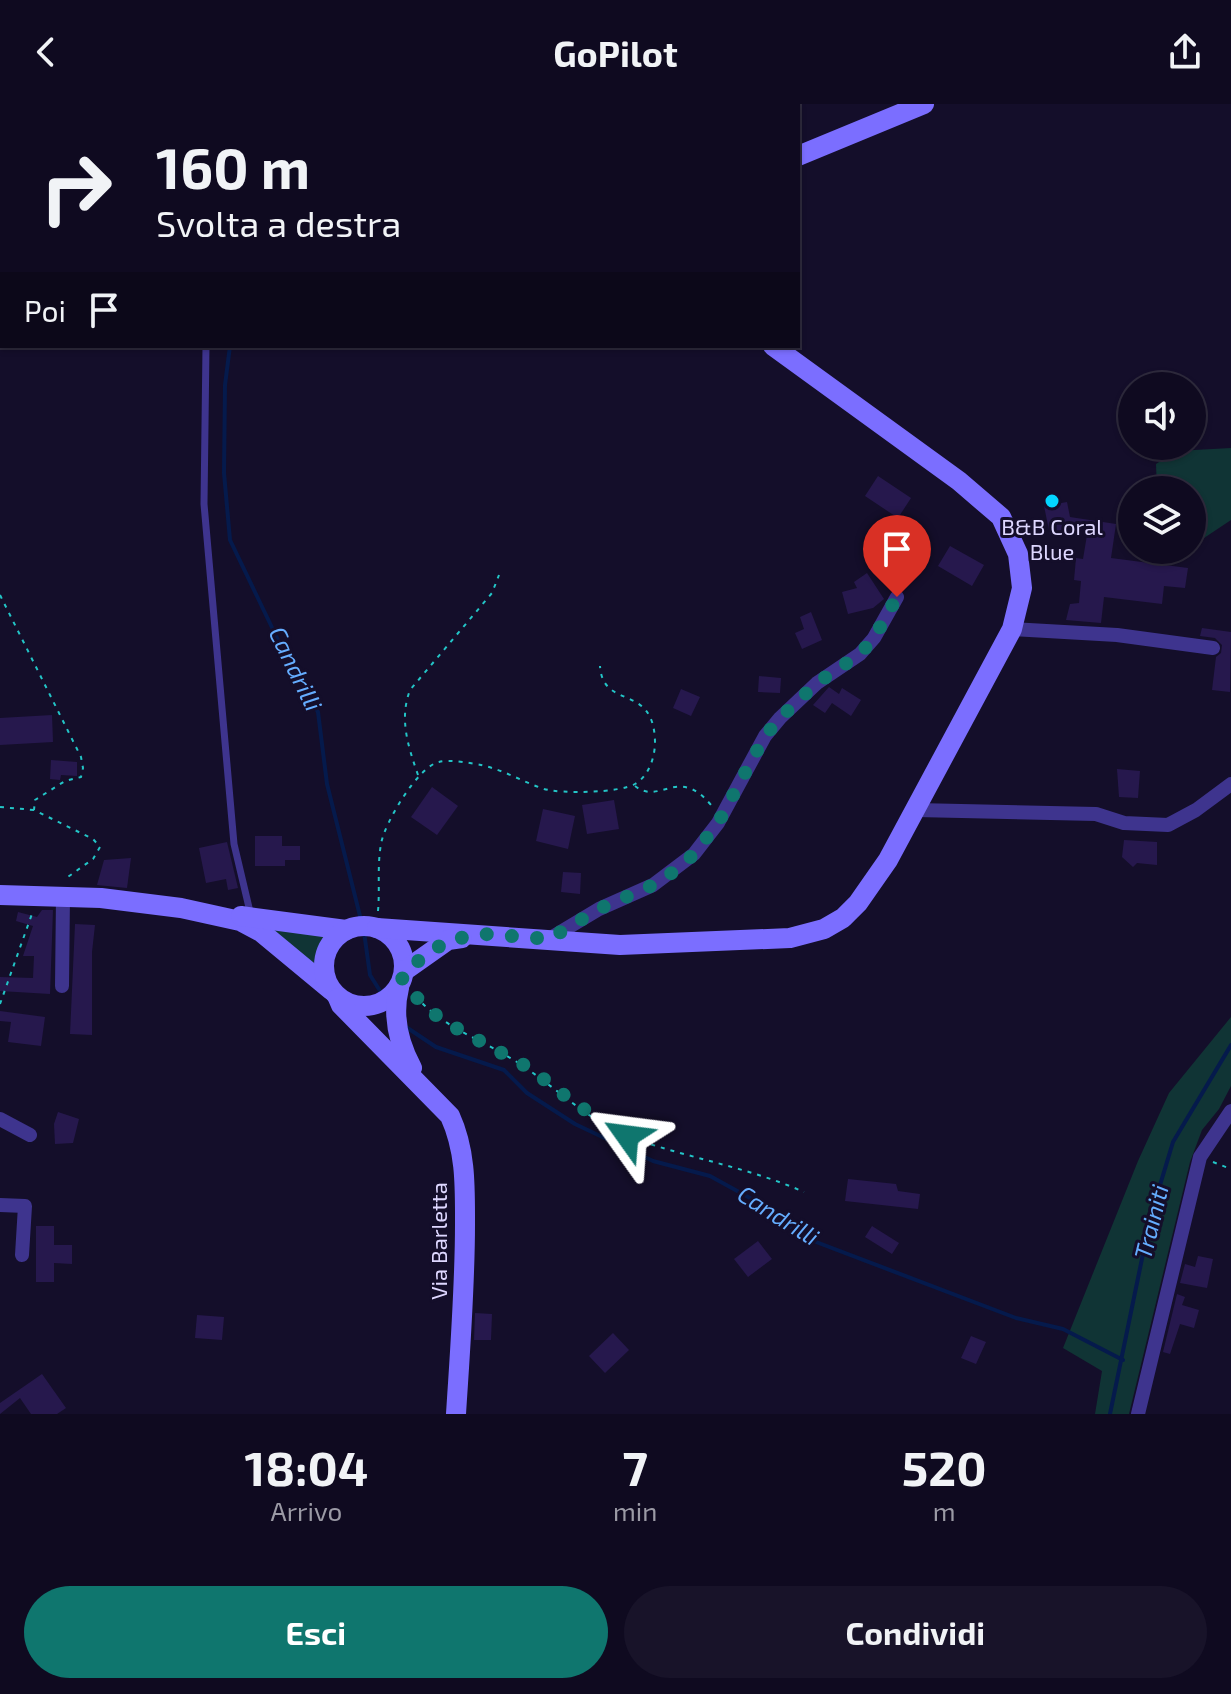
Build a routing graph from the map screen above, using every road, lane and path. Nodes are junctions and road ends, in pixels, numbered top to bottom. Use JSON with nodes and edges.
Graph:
{"nodes":[{"id":1,"x":924,"y":104,"type":"edge"},
{"id":2,"x":800,"y":155,"type":"edge"},
{"id":3,"x":206,"y":348,"type":"edge"},
{"id":4,"x":776,"y":348,"type":"edge"},
{"id":5,"x":499,"y":575,"type":"dead end"},
{"id":6,"x":0,"y":595,"type":"edge"},
{"id":7,"x":897,"y":597,"type":"dead end"},
{"id":8,"x":1012,"y":629,"type":"junction"},
{"id":9,"x":1213,"y":648,"type":"dead end"},
{"id":10,"x":600,"y":666,"type":"dead end"},
{"id":11,"x":418,"y":777,"type":"junction"},
{"id":12,"x":634,"y":784,"type":"junction"},
{"id":13,"x":1231,"y":784,"type":"edge"},
{"id":14,"x":0,"y":807,"type":"edge"},
{"id":15,"x":34,"y":810,"type":"junction"},
{"id":16,"x":916,"y":810,"type":"junction"},
{"id":17,"x":716,"y":826,"type":"junction"},
{"id":18,"x":0,"y":895,"type":"edge"},
{"id":19,"x":50,"y":895,"type":"junction"},
{"id":20,"x":213,"y":913,"type":"junction"},
{"id":21,"x":251,"y":917,"type":"junction"},
{"id":22,"x":361,"y":928,"type":"junction"},
{"id":23,"x":490,"y":934,"type":"junction"},
{"id":24,"x":549,"y":939,"type":"junction"},
{"id":25,"x":402,"y":979,"type":"junction"},
{"id":26,"x":62,"y":986,"type":"dead end"},
{"id":27,"x":335,"y":994,"type":"junction"},
{"id":28,"x":0,"y":1004,"type":"edge"},
{"id":29,"x":419,"y":1082,"type":"junction"},
{"id":30,"x":1231,"y":1111,"type":"edge"},
{"id":31,"x":0,"y":1119,"type":"edge"},
{"id":32,"x":30,"y":1135,"type":"dead end"},
{"id":33,"x":1200,"y":1157,"type":"junction"},
{"id":34,"x":1231,"y":1169,"type":"edge"},
{"id":35,"x":804,"y":1192,"type":"dead end"},
{"id":36,"x":0,"y":1205,"type":"edge"},
{"id":37,"x":22,"y":1255,"type":"dead end"},
{"id":38,"x":456,"y":1414,"type":"edge"},
{"id":39,"x":1138,"y":1414,"type":"edge"}],
"edges":[{"from":1,"to":2,"type":"street"},
{"from":3,"to":21,"type":"lane"},
{"from":4,"to":8,"type":"street"},
{"from":5,"to":11,"type":"path"},
{"from":6,"to":15,"type":"path"},
{"from":7,"to":17,"type":"street"},
{"from":8,"to":9,"type":"street"},
{"from":8,"to":16,"type":"street"},
{"from":10,"to":12,"type":"path"},
{"from":11,"to":12,"type":"path"},
{"from":11,"to":22,"type":"path"},
{"from":12,"to":17,"type":"path"},
{"from":13,"to":16,"type":"street"},
{"from":14,"to":15,"type":"path"},
{"from":15,"to":19,"type":"path"},
{"from":16,"to":24,"type":"street"},
{"from":17,"to":24,"type":"street"},
{"from":18,"to":19,"type":"street"},
{"from":19,"to":20,"type":"street"},
{"from":19,"to":26,"type":"street"},
{"from":19,"to":28,"type":"path"},
{"from":20,"to":21,"type":"street"},
{"from":20,"to":27,"type":"street"},
{"from":21,"to":22,"type":"street"},
{"from":22,"to":23,"type":"street"},
{"from":22,"to":25,"type":"street"},
{"from":22,"to":27,"type":"street"},
{"from":23,"to":24,"type":"street"},
{"from":23,"to":25,"type":"street"},
{"from":25,"to":27,"type":"street"},
{"from":25,"to":29,"type":"street"},
{"from":25,"to":35,"type":"path"},
{"from":27,"to":29,"type":"street"},
{"from":29,"to":38,"type":"street","name":"Via Barletta"},
{"from":30,"to":33,"type":"street"},
{"from":31,"to":32,"type":"street"},
{"from":33,"to":34,"type":"path"},
{"from":33,"to":39,"type":"street"},
{"from":36,"to":37,"type":"street"}]}
